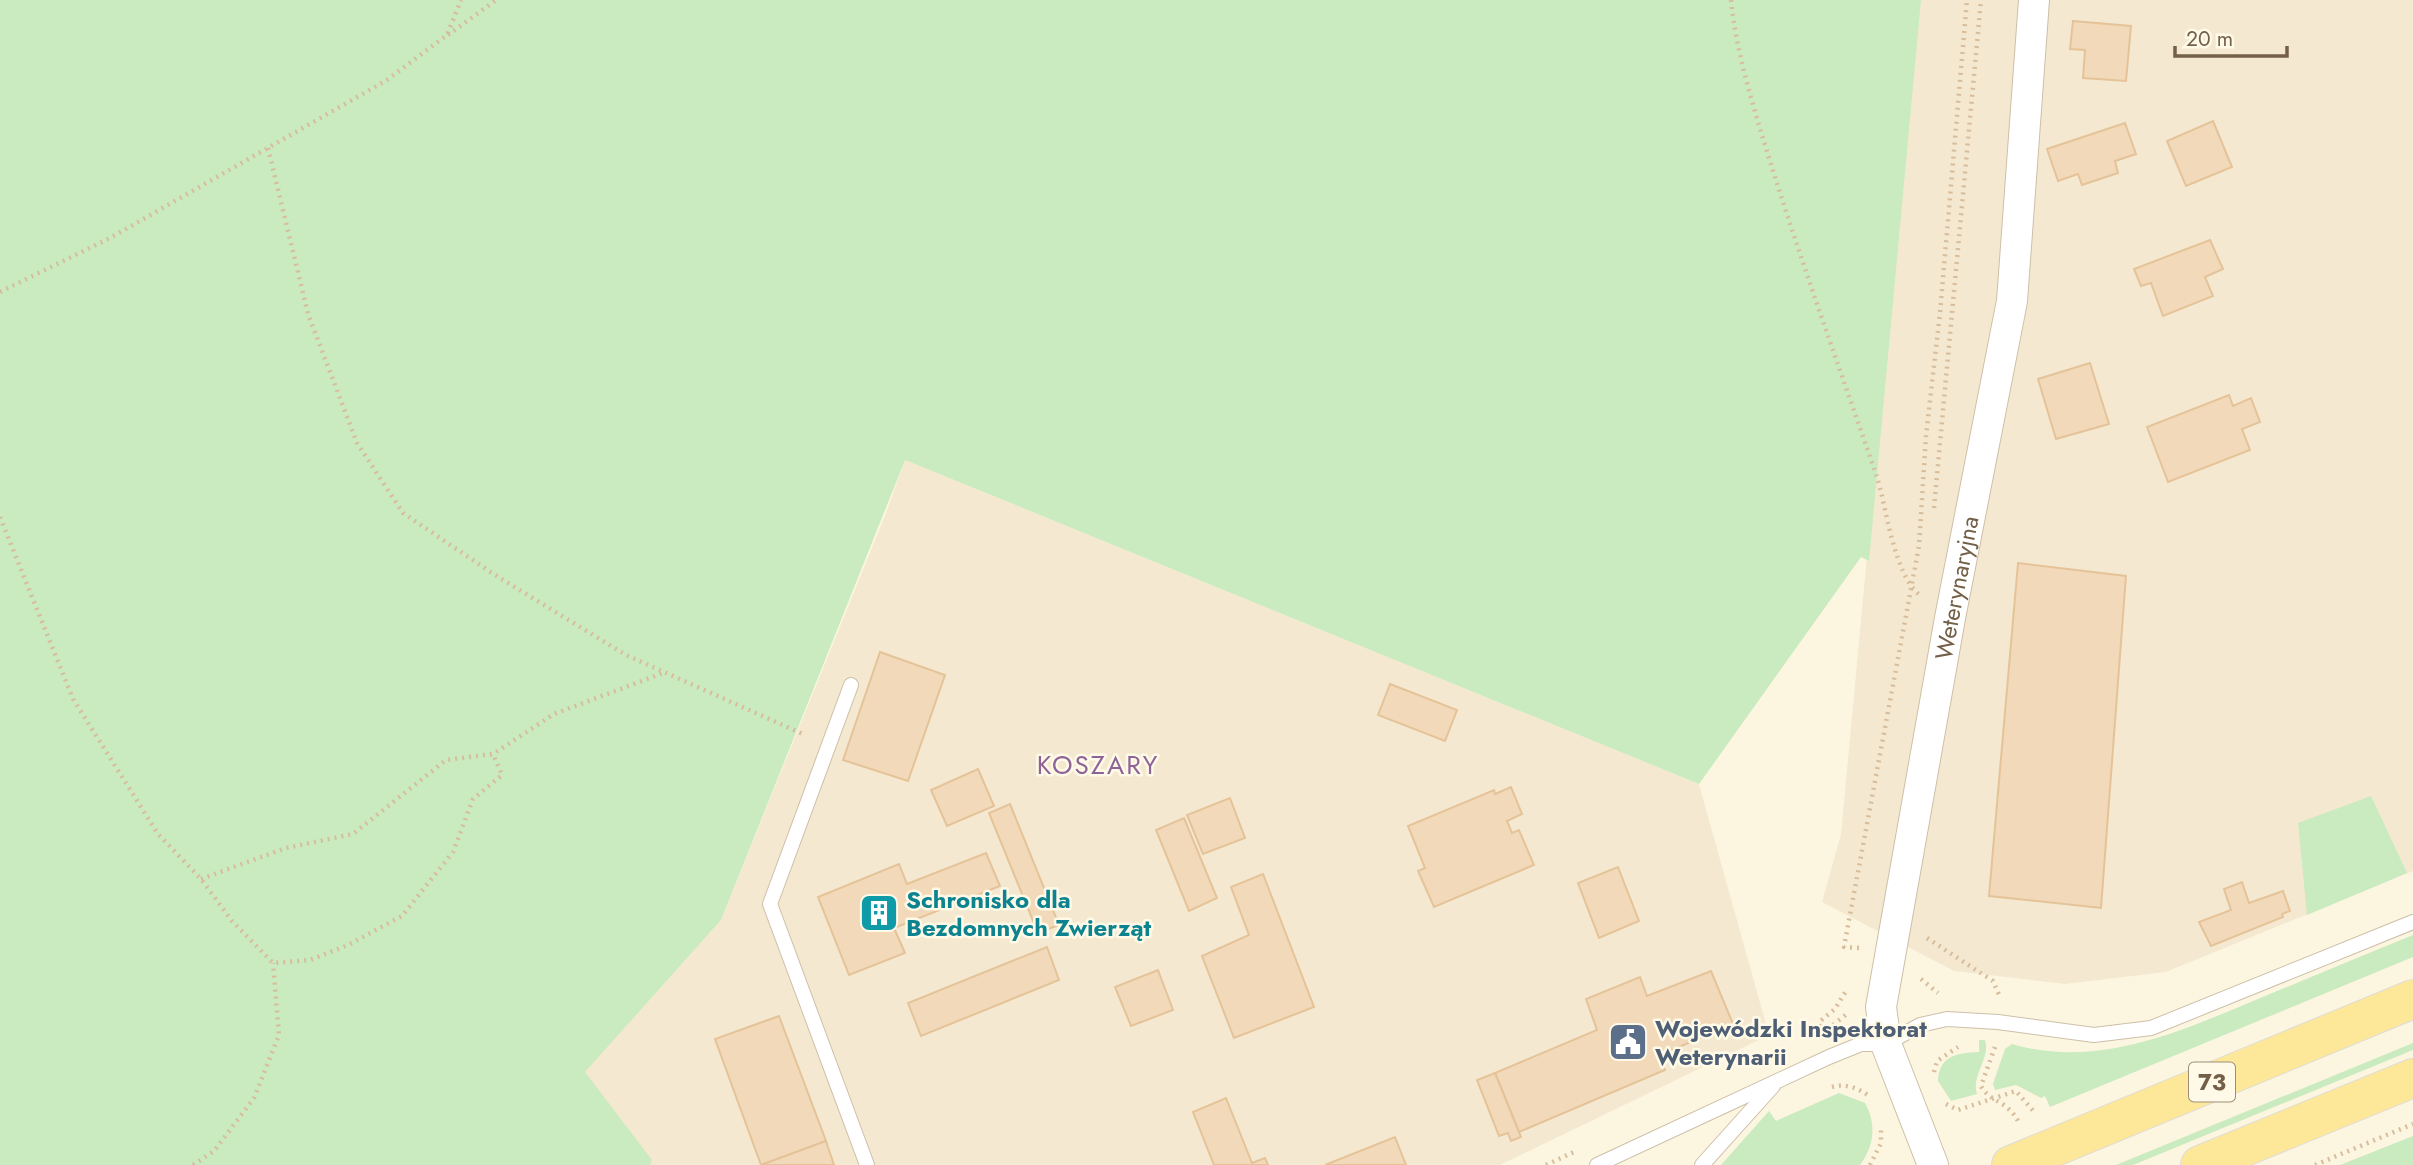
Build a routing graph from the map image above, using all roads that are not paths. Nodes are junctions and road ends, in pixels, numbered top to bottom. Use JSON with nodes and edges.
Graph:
{"nodes":[{"id":1,"x":2034,"y":0,"type":"edge"},
{"id":2,"x":850,"y":685,"type":"dead end"},
{"id":3,"x":2413,"y":922,"type":"edge"},
{"id":4,"x":2413,"y":999,"type":"edge"},
{"id":5,"x":1886,"y":1044,"type":"junction"},
{"id":6,"x":2413,"y":1078,"type":"edge"},
{"id":7,"x":1776,"y":1082,"type":"junction"},
{"id":8,"x":867,"y":1165,"type":"edge"},
{"id":9,"x":1597,"y":1165,"type":"edge"},
{"id":10,"x":1702,"y":1165,"type":"edge"},
{"id":11,"x":1933,"y":1165,"type":"edge"},
{"id":12,"x":2011,"y":1165,"type":"edge"},
{"id":13,"x":2200,"y":1165,"type":"edge"}],
"edges":[{"from":1,"to":5,"type":"street","name":"Weterynaryjna"},
{"from":2,"to":8,"type":"lane"},
{"from":3,"to":5,"type":"lane"},
{"from":4,"to":12,"type":"main road","number":"73"},
{"from":5,"to":7,"type":"lane"},
{"from":5,"to":11,"type":"street","name":"Weterynaryjna"},
{"from":6,"to":13,"type":"main road"},
{"from":7,"to":9,"type":"lane"},
{"from":7,"to":10,"type":"lane"}]}
